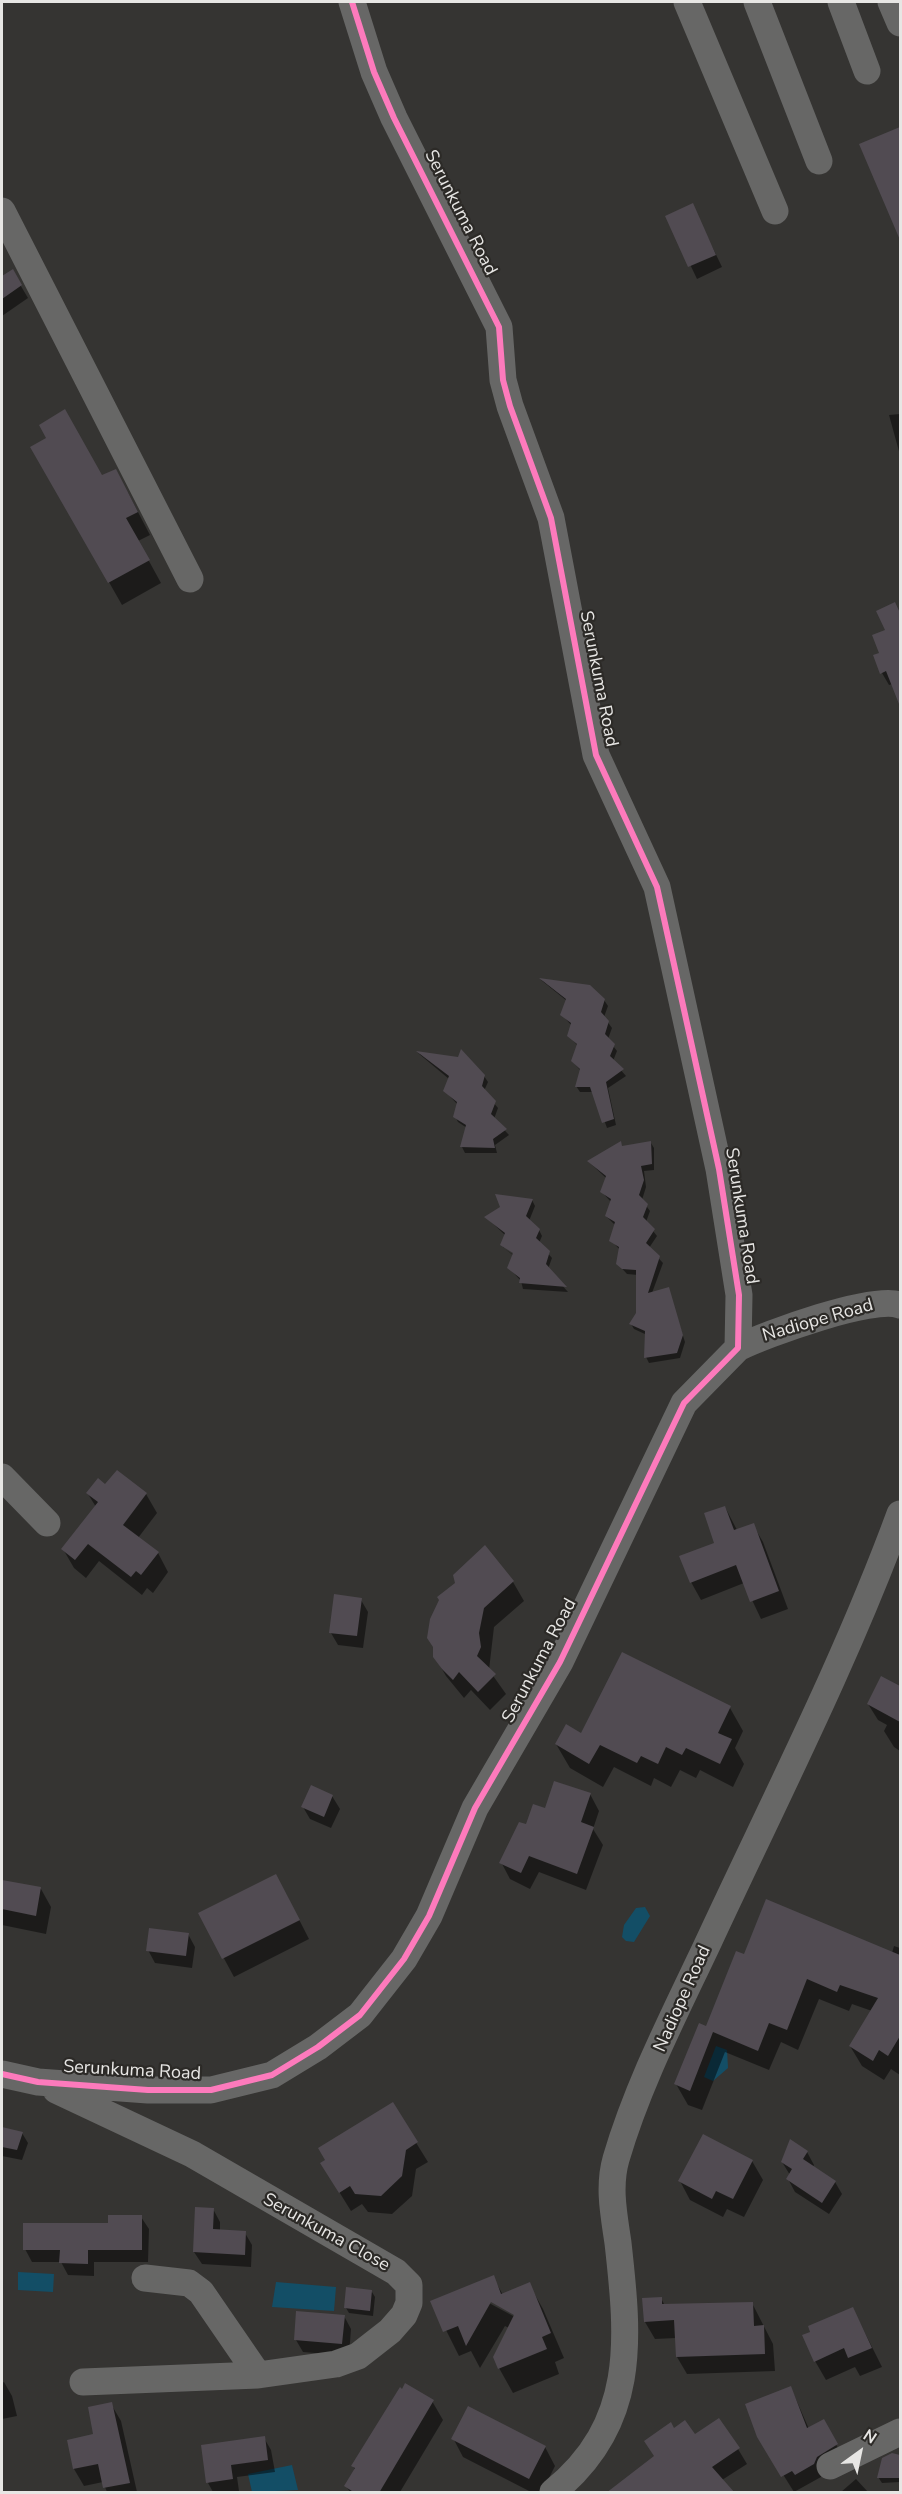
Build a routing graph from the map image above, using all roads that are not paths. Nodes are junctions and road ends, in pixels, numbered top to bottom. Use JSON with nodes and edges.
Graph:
{"nodes":[{"id":1,"x":352,"y":2,"type":"edge"},
{"id":2,"x":687,"y":2,"type":"edge"},
{"id":3,"x":757,"y":2,"type":"edge"},
{"id":4,"x":841,"y":2,"type":"edge"},
{"id":5,"x":891,"y":2,"type":"edge"},
{"id":6,"x":900,"y":23,"type":"edge"},
{"id":7,"x":867,"y":71,"type":"dead end"},
{"id":8,"x":819,"y":161,"type":"dead end"},
{"id":9,"x":2,"y":211,"type":"edge"},
{"id":10,"x":775,"y":212,"type":"dead end"},
{"id":11,"x":190,"y":579,"type":"dead end"},
{"id":12,"x":900,"y":1305,"type":"edge"},
{"id":13,"x":738,"y":1348,"type":"junction"},
{"id":14,"x":2,"y":1477,"type":"edge"},
{"id":15,"x":900,"y":1514,"type":"edge"},
{"id":16,"x":47,"y":1523,"type":"dead end"},
{"id":17,"x":2,"y":2074,"type":"edge"},
{"id":18,"x":38,"y":2082,"type":"junction"},
{"id":19,"x":146,"y":2278,"type":"dead end"},
{"id":20,"x":258,"y":2375,"type":"junction"},
{"id":21,"x":83,"y":2382,"type":"dead end"},
{"id":22,"x":900,"y":2432,"type":"edge"},
{"id":23,"x":830,"y":2466,"type":"dead end"},
{"id":24,"x":553,"y":2493,"type":"edge"}],
"edges":[{"from":1,"to":13,"type":"street","name":"Serunkuma Road"},
{"from":2,"to":10,"type":"street"},
{"from":3,"to":8,"type":"street"},
{"from":4,"to":7,"type":"street"},
{"from":5,"to":6,"type":"street"},
{"from":9,"to":11,"type":"street"},
{"from":12,"to":13,"type":"street","name":"Nadiope Road"},
{"from":13,"to":18,"type":"street","name":"Serunkuma Road"},
{"from":14,"to":16,"type":"street"},
{"from":15,"to":24,"type":"street","name":"Nadiope Road"},
{"from":17,"to":18,"type":"street","name":"Serunkuma Road"},
{"from":18,"to":20,"type":"street","name":"Serunkuma Close"},
{"from":19,"to":20,"type":"street"},
{"from":20,"to":21,"type":"street","name":"Serunkuma Close"},
{"from":22,"to":23,"type":"street"}]}
